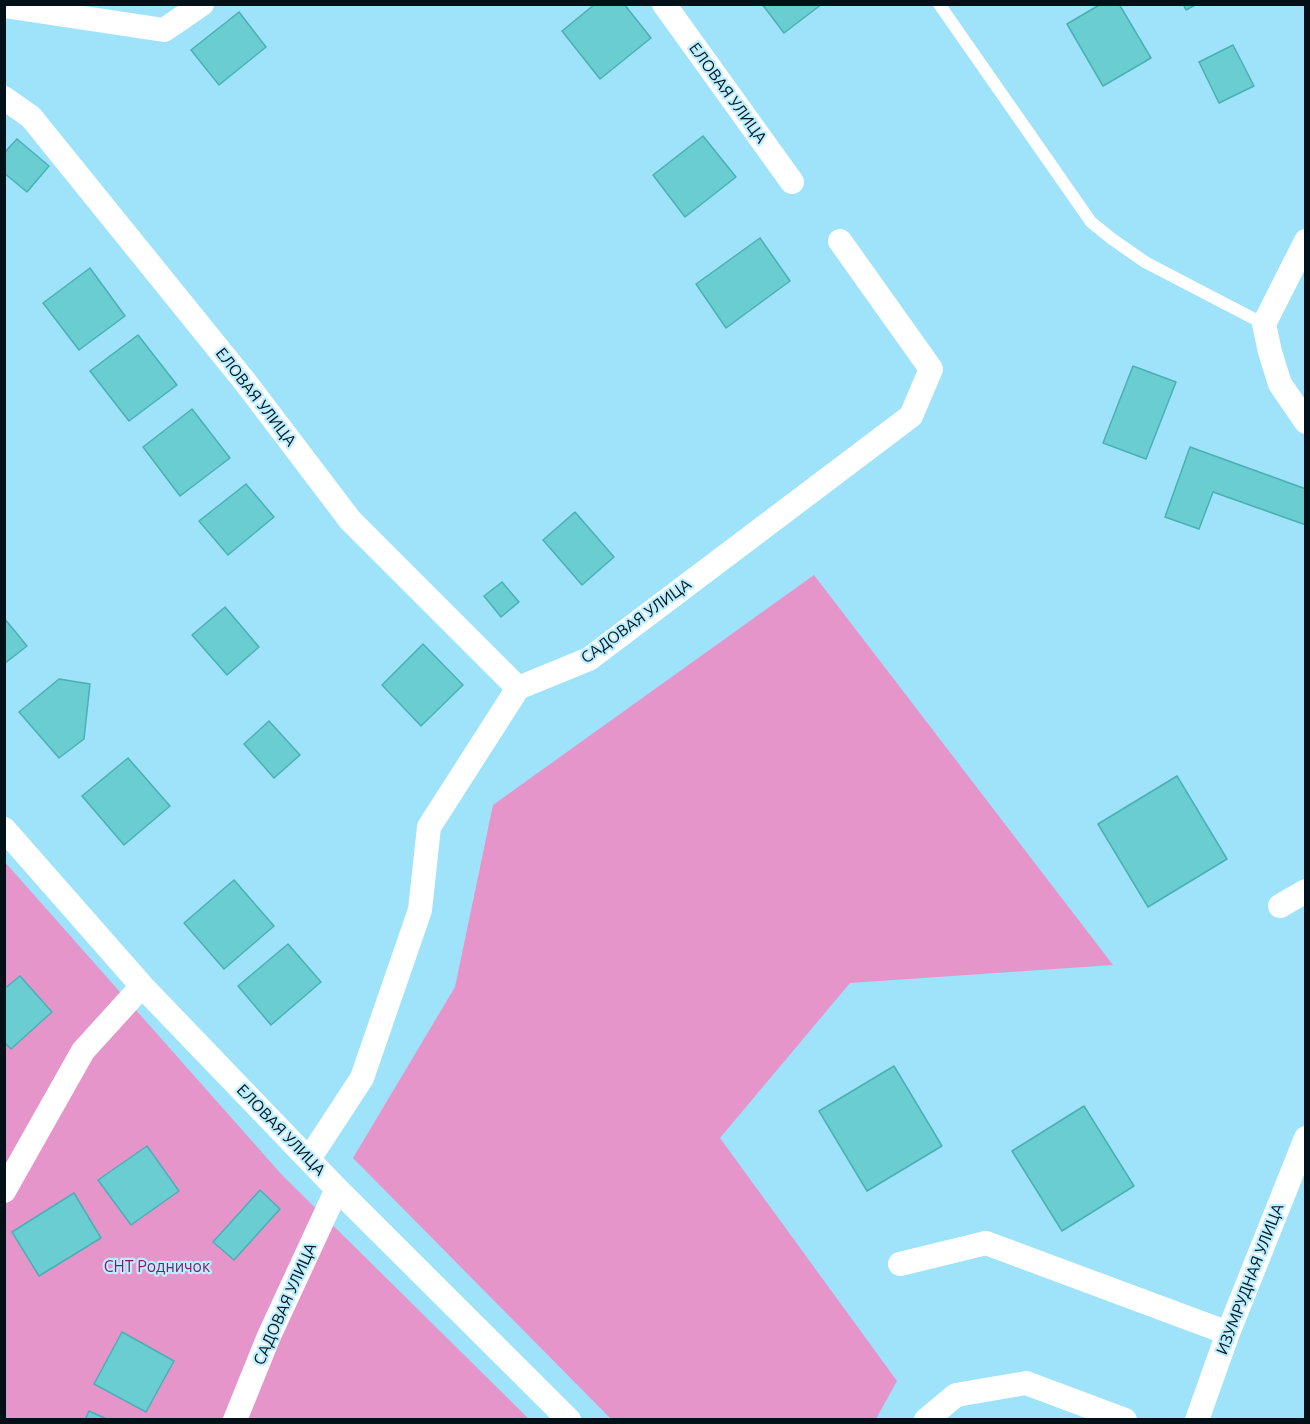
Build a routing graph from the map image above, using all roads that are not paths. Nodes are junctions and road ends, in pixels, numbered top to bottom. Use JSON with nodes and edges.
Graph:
{"nodes":[{"id":1,"x":202,"y":4,"type":"edge"},
{"id":2,"x":664,"y":4,"type":"edge"},
{"id":3,"x":939,"y":4,"type":"edge"},
{"id":4,"x":4,"y":6,"type":"edge"},
{"id":5,"x":4,"y":98,"type":"edge"},
{"id":6,"x":792,"y":182,"type":"dead end"},
{"id":7,"x":840,"y":240,"type":"dead end"},
{"id":8,"x":1305,"y":241,"type":"edge"},
{"id":9,"x":1264,"y":324,"type":"junction"},
{"id":10,"x":1305,"y":422,"type":"edge"},
{"id":11,"x":518,"y":688,"type":"junction"},
{"id":12,"x":4,"y":829,"type":"edge"},
{"id":13,"x":1305,"y":891,"type":"edge"},
{"id":14,"x":1280,"y":906,"type":"dead end"},
{"id":15,"x":142,"y":986,"type":"junction"},
{"id":16,"x":1305,"y":1138,"type":"edge"},
{"id":17,"x":309,"y":1159,"type":"junction"},
{"id":18,"x":337,"y":1189,"type":"junction"},
{"id":19,"x":4,"y":1191,"type":"edge"},
{"id":20,"x":900,"y":1264,"type":"dead end"},
{"id":21,"x":1228,"y":1333,"type":"junction"},
{"id":22,"x":235,"y":1419,"type":"edge"},
{"id":23,"x":569,"y":1419,"type":"edge"},
{"id":24,"x":926,"y":1419,"type":"edge"},
{"id":25,"x":1125,"y":1419,"type":"edge"},
{"id":26,"x":1197,"y":1419,"type":"edge"}],
"edges":[{"from":1,"to":4,"type":"street"},
{"from":2,"to":6,"type":"street","name":"ЕЛОВАЯ УЛИЦА"},
{"from":3,"to":9,"type":"lane"},
{"from":5,"to":11,"type":"street","name":"ЕЛОВАЯ УЛИЦА"},
{"from":7,"to":11,"type":"street","name":"САДОВАЯ УЛИЦА"},
{"from":8,"to":9,"type":"street"},
{"from":9,"to":10,"type":"street"},
{"from":11,"to":17,"type":"street"},
{"from":12,"to":15,"type":"street","name":"ЕЛОВАЯ УЛИЦА"},
{"from":13,"to":14,"type":"street"},
{"from":15,"to":17,"type":"street","name":"ЕЛОВАЯ УЛИЦА"},
{"from":15,"to":19,"type":"street"},
{"from":16,"to":21,"type":"street","name":"ИЗУМРУДНАЯ УЛИЦА"},
{"from":17,"to":18,"type":"street","name":"ЕЛОВАЯ УЛИЦА"},
{"from":18,"to":22,"type":"street","name":"САДОВАЯ УЛИЦА"},
{"from":18,"to":23,"type":"street","name":"ЕЛОВАЯ УЛИЦА"},
{"from":20,"to":21,"type":"street"},
{"from":21,"to":26,"type":"street","name":"ИЗУМРУДНАЯ УЛИЦА"},
{"from":24,"to":25,"type":"street"}]}
